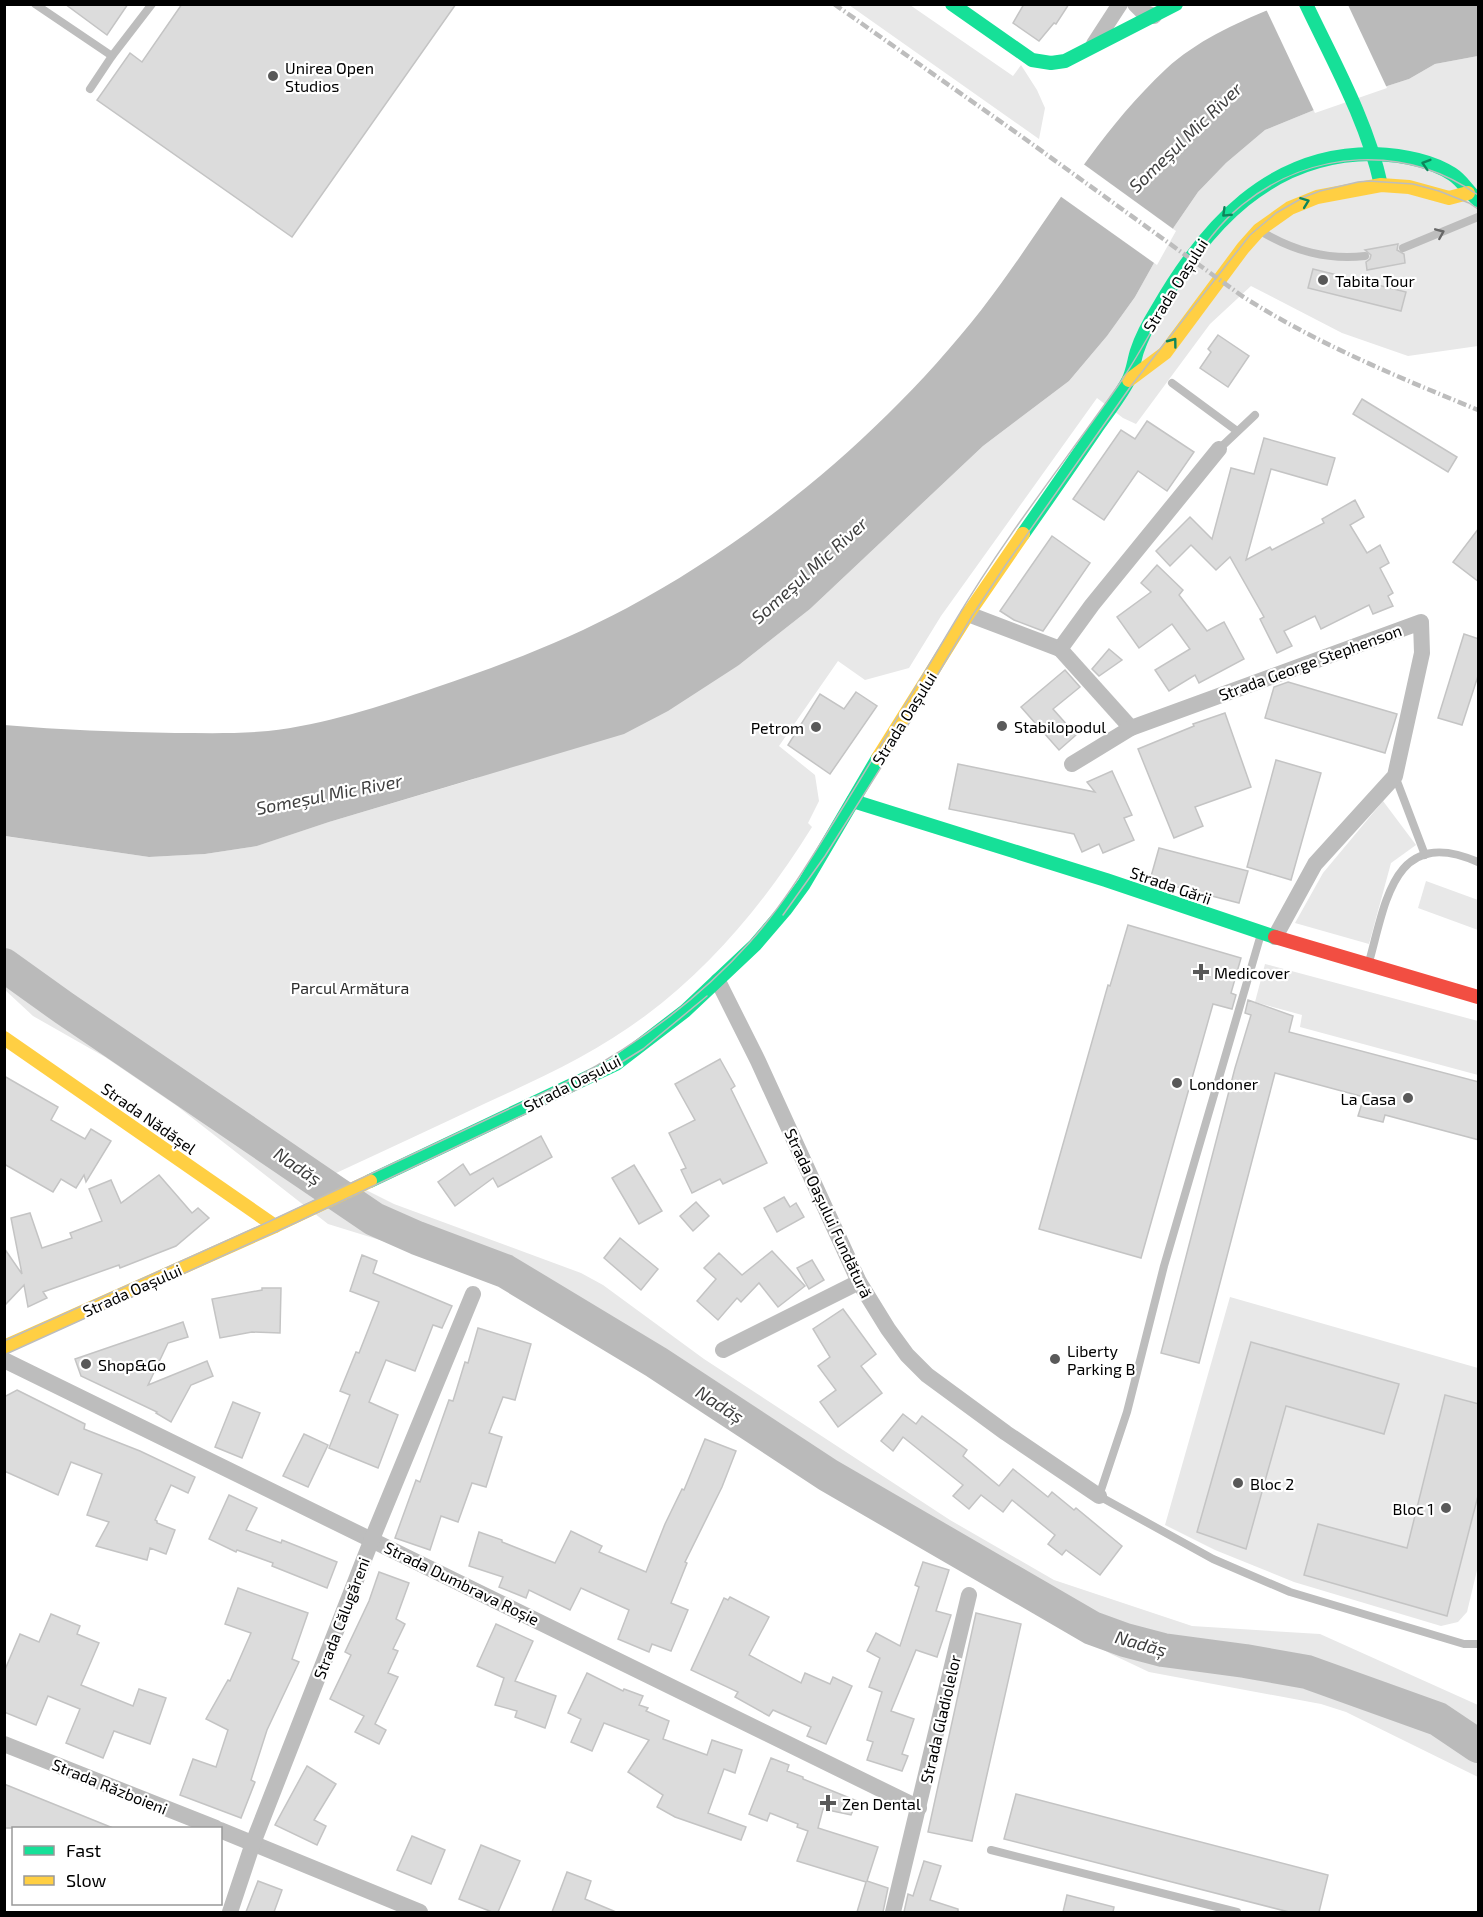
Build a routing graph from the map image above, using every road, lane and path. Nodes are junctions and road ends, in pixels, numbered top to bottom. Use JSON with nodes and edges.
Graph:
{"nodes":[{"id":1,"x":35,"y":4,"type":"edge"},
{"id":2,"x":152,"y":4,"type":"edge"},
{"id":3,"x":952,"y":4,"type":"edge"},
{"id":4,"x":1120,"y":4,"type":"edge"},
{"id":5,"x":1135,"y":4,"type":"edge"},
{"id":6,"x":1176,"y":4,"type":"edge"},
{"id":7,"x":1306,"y":4,"type":"edge"},
{"id":8,"x":971,"y":10,"type":"edge"},
{"id":9,"x":1154,"y":15,"type":"junction"},
{"id":10,"x":1092,"y":47,"type":"junction"},
{"id":11,"x":112,"y":56,"type":"junction"},
{"id":12,"x":90,"y":89,"type":"dead end"},
{"id":13,"x":1374,"y":154,"type":"junction"},
{"id":14,"x":1479,"y":183,"type":"edge"},
{"id":15,"x":1381,"y":185,"type":"junction"},
{"id":16,"x":1472,"y":196,"type":"edge"},
{"id":17,"x":1479,"y":217,"type":"edge"},
{"id":18,"x":1259,"y":230,"type":"junction"},
{"id":19,"x":1402,"y":248,"type":"dead end"},
{"id":20,"x":1365,"y":256,"type":"dead end"},
{"id":21,"x":1129,"y":380,"type":"junction"},
{"id":22,"x":1172,"y":383,"type":"dead end"},
{"id":23,"x":1255,"y":415,"type":"dead end"},
{"id":24,"x":1237,"y":430,"type":"junction"},
{"id":25,"x":1219,"y":449,"type":"joint"},
{"id":26,"x":968,"y":614,"type":"junction"},
{"id":27,"x":1060,"y":649,"type":"junction"},
{"id":28,"x":1131,"y":728,"type":"junction"},
{"id":29,"x":1072,"y":764,"type":"dead end"},
{"id":30,"x":1395,"y":776,"type":"junction"},
{"id":31,"x":862,"y":785,"type":"junction"},
{"id":32,"x":853,"y":801,"type":"junction"},
{"id":33,"x":870,"y":807,"type":"junction"},
{"id":34,"x":844,"y":816,"type":"junction"},
{"id":35,"x":1425,"y":855,"type":"junction"},
{"id":36,"x":1479,"y":862,"type":"edge"},
{"id":37,"x":1268,"y":935,"type":"junction"},
{"id":38,"x":1368,"y":964,"type":"junction"},
{"id":39,"x":718,"y":981,"type":"junction"},
{"id":40,"x":1479,"y":997,"type":"edge"},
{"id":41,"x":4,"y":1038,"type":"edge"},
{"id":42,"x":275,"y":1226,"type":"junction"},
{"id":43,"x":859,"y":1282,"type":"junction"},
{"id":44,"x":473,"y":1294,"type":"dead end"},
{"id":45,"x":4,"y":1347,"type":"edge"},
{"id":46,"x":723,"y":1350,"type":"dead end"},
{"id":47,"x":4,"y":1360,"type":"edge"},
{"id":48,"x":1099,"y":1496,"type":"junction"},
{"id":49,"x":372,"y":1539,"type":"junction"},
{"id":50,"x":969,"y":1595,"type":"dead end"},
{"id":51,"x":1479,"y":1644,"type":"edge"},
{"id":52,"x":4,"y":1744,"type":"edge"},
{"id":53,"x":919,"y":1808,"type":"junction"},
{"id":54,"x":213,"y":1827,"type":"edge"},
{"id":55,"x":222,"y":1831,"type":"edge"},
{"id":56,"x":253,"y":1843,"type":"junction"},
{"id":57,"x":991,"y":1850,"type":"dead end"},
{"id":58,"x":230,"y":1912,"type":"edge"},
{"id":59,"x":420,"y":1912,"type":"edge"},
{"id":60,"x":893,"y":1912,"type":"edge"},
{"id":61,"x":1237,"y":1912,"type":"edge"}],
"edges":[{"from":1,"to":11,"type":"lane"},
{"from":2,"to":11,"type":"lane"},
{"from":3,"to":8,"type":"main road"},
{"from":4,"to":10,"type":"street"},
{"from":5,"to":9,"type":"street"},
{"from":6,"to":9,"type":"main road"},
{"from":7,"to":13,"type":"main road"},
{"from":8,"to":10,"type":"main road"},
{"from":9,"to":10,"type":"main road"},
{"from":11,"to":12,"type":"lane"},
{"from":13,"to":15,"type":"main road"},
{"from":16,"to":13,"type":"main road","name":"Strada Oașului","one_way":true},
{"from":13,"to":21,"type":"main road","name":"Strada Oașului","one_way":true},
{"from":14,"to":16,"type":"main road"},
{"from":15,"to":16,"type":"main road","name":"Strada Oașului"},
{"from":18,"to":15,"type":"main road","name":"Strada Oașului","one_way":true},
{"from":19,"to":17,"type":"lane","one_way":true},
{"from":18,"to":20,"type":"lane"},
{"from":21,"to":18,"type":"main road","name":"Strada Oașului","one_way":true},
{"from":21,"to":26,"type":"main road","name":"Strada Oașului"},
{"from":22,"to":24,"type":"lane"},
{"from":23,"to":24,"type":"lane"},
{"from":24,"to":25,"type":"lane"},
{"from":25,"to":27,"type":"street"},
{"from":26,"to":27,"type":"street"},
{"from":26,"to":31,"type":"main road","name":"Strada Oașului"},
{"from":27,"to":28,"type":"street"},
{"from":28,"to":29,"type":"street","name":"Strada George Stephenson"},
{"from":28,"to":30,"type":"street","name":"Strada George Stephenson"},
{"from":30,"to":35,"type":"lane"},
{"from":30,"to":37,"type":"street","name":"Strada George Stephenson"},
{"from":31,"to":32,"type":"main road","name":"Strada Oașului"},
{"from":31,"to":33,"type":"main road"},
{"from":32,"to":33,"type":"main road","name":"Strada Gării"},
{"from":32,"to":34,"type":"main road","name":"Strada Oașului"},
{"from":33,"to":34,"type":"main road"},
{"from":33,"to":37,"type":"main road","name":"Strada Gării"},
{"from":34,"to":39,"type":"main road","name":"Strada Oașului"},
{"from":35,"to":36,"type":"lane"},
{"from":35,"to":38,"type":"lane"},
{"from":37,"to":38,"type":"main road","name":"Strada Gării"},
{"from":37,"to":48,"type":"lane"},
{"from":38,"to":40,"type":"main road","name":"Strada Gării"},
{"from":39,"to":42,"type":"main road","name":"Strada Oașului"},
{"from":39,"to":43,"type":"street","name":"Strada Oașului Fundătură"},
{"from":41,"to":42,"type":"main road","name":"Strada Nădășel"},
{"from":42,"to":45,"type":"main road","name":"Strada Oașului"},
{"from":43,"to":46,"type":"street"},
{"from":43,"to":48,"type":"street","name":"Strada Oașului Fundătură"},
{"from":44,"to":49,"type":"street","name":"Strada Călugăreni"},
{"from":47,"to":49,"type":"street","name":"Strada Dumbrava Roșie"},
{"from":48,"to":51,"type":"lane"},
{"from":49,"to":53,"type":"street","name":"Strada Dumbrava Roșie"},
{"from":49,"to":56,"type":"street","name":"Strada Călugăreni"},
{"from":50,"to":53,"type":"street","name":"Strada Gladiolelor"},
{"from":52,"to":54,"type":"street","name":"Strada Războieni"},
{"from":53,"to":60,"type":"street","name":"Strada Gladiolelor"},
{"from":55,"to":56,"type":"street"},
{"from":56,"to":58,"type":"street","name":"Strada Călugăreni"},
{"from":56,"to":59,"type":"street"},
{"from":57,"to":61,"type":"lane"}]}
